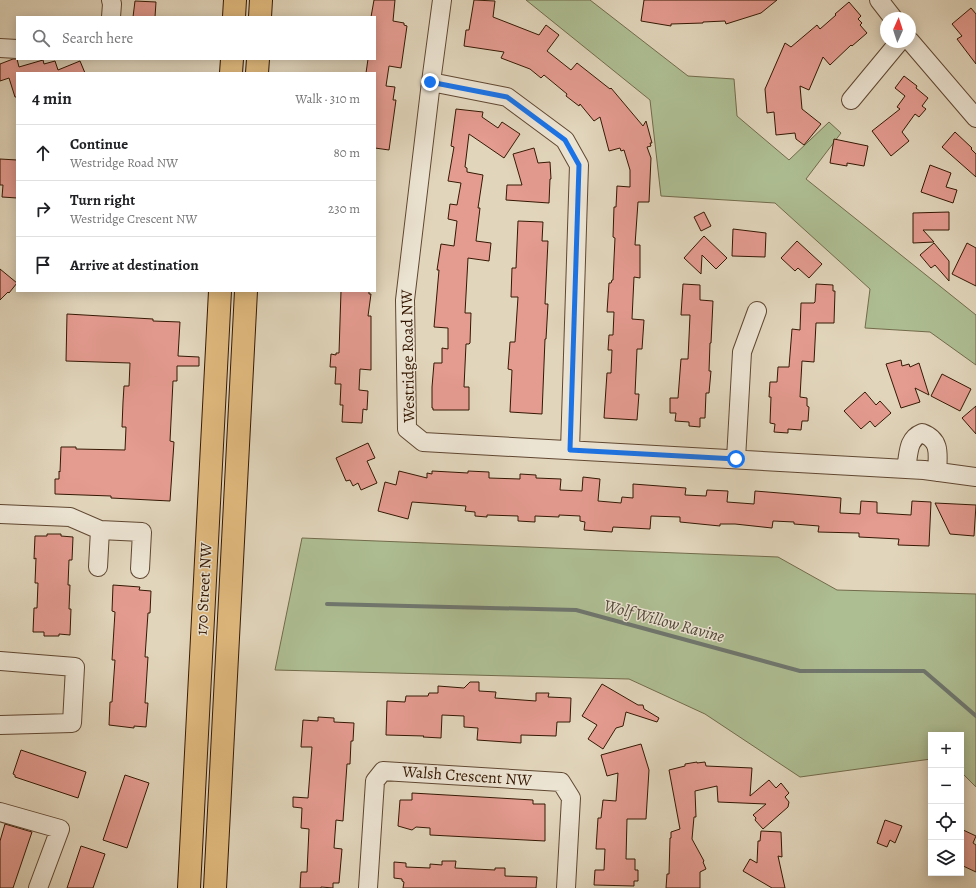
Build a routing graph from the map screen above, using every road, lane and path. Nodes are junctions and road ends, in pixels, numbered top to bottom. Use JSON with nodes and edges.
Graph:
{"nodes":[{"id":1,"x":111,"y":0,"type":"edge"},
{"id":2,"x":235,"y":0,"type":"edge"},
{"id":3,"x":261,"y":0,"type":"edge"},
{"id":4,"x":442,"y":0,"type":"edge"},
{"id":5,"x":879,"y":0,"type":"edge"},
{"id":6,"x":888,"y":12,"type":"edge"},
{"id":7,"x":111,"y":16,"type":"edge"},
{"id":8,"x":234,"y":16,"type":"edge"},
{"id":9,"x":260,"y":16,"type":"edge"},
{"id":10,"x":0,"y":48,"type":"edge"},
{"id":11,"x":894,"y":48,"type":"edge"},
{"id":12,"x":916,"y":48,"type":"edge"},
{"id":13,"x":16,"y":49,"type":"edge"},
{"id":14,"x":232,"y":60,"type":"edge"},
{"id":15,"x":258,"y":60,"type":"edge"},
{"id":16,"x":231,"y":72,"type":"edge"},
{"id":17,"x":257,"y":72,"type":"edge"},
{"id":18,"x":430,"y":82,"type":"junction"},
{"id":19,"x":851,"y":100,"type":"dead end"},
{"id":20,"x":976,"y":118,"type":"edge"},
{"id":21,"x":220,"y":292,"type":"edge"},
{"id":22,"x":246,"y":292,"type":"edge"},
{"id":23,"x":757,"y":311,"type":"dead end"},
{"id":24,"x":570,"y":450,"type":"junction"},
{"id":25,"x":736,"y":459,"type":"junction"},
{"id":26,"x":906,"y":469,"type":"junction"},
{"id":27,"x":937,"y":472,"type":"junction"},
{"id":28,"x":976,"y":477,"type":"edge"},
{"id":29,"x":0,"y":514,"type":"edge"},
{"id":30,"x":100,"y":530,"type":"junction"},
{"id":31,"x":98,"y":567,"type":"dead end"},
{"id":32,"x":140,"y":569,"type":"dead end"},
{"id":33,"x":0,"y":661,"type":"edge"},
{"id":34,"x":0,"y":725,"type":"edge"},
{"id":35,"x":0,"y":812,"type":"edge"},
{"id":36,"x":186,"y":882,"type":"edge"},
{"id":37,"x":216,"y":887,"type":"edge"},
{"id":38,"x":38,"y":888,"type":"edge"},
{"id":39,"x":368,"y":888,"type":"edge"},
{"id":40,"x":566,"y":888,"type":"edge"}],
"edges":[{"from":1,"to":7,"type":"street"},
{"from":2,"to":8,"type":"main road"},
{"from":3,"to":9,"type":"main road"},
{"from":4,"to":18,"type":"street","name":"Westridge Road NW"},
{"from":5,"to":6,"type":"street"},
{"from":10,"to":13,"type":"street"},
{"from":11,"to":19,"type":"street"},
{"from":12,"to":20,"type":"street"},
{"from":14,"to":16,"type":"main road"},
{"from":15,"to":17,"type":"main road"},
{"from":18,"to":24,"type":"street"},
{"from":18,"to":24,"type":"street","name":"Westridge Road NW"},
{"from":21,"to":36,"type":"main road","name":"170 Street NW"},
{"from":22,"to":37,"type":"main road","name":"170 Street NW"},
{"from":23,"to":25,"type":"street"},
{"from":24,"to":25,"type":"street","name":"Westridge Road NW"},
{"from":25,"to":26,"type":"street","name":"Westridge Road NW"},
{"from":26,"to":27,"type":"street","name":"Westridge Road NW"},
{"from":26,"to":27,"type":"street"},
{"from":27,"to":28,"type":"street","name":"Westridge Road NW"},
{"from":29,"to":30,"type":"street"},
{"from":30,"to":31,"type":"street"},
{"from":30,"to":32,"type":"street"},
{"from":33,"to":34,"type":"street"},
{"from":35,"to":38,"type":"street"},
{"from":39,"to":40,"type":"street","name":"Walsh Crescent NW"}]}
